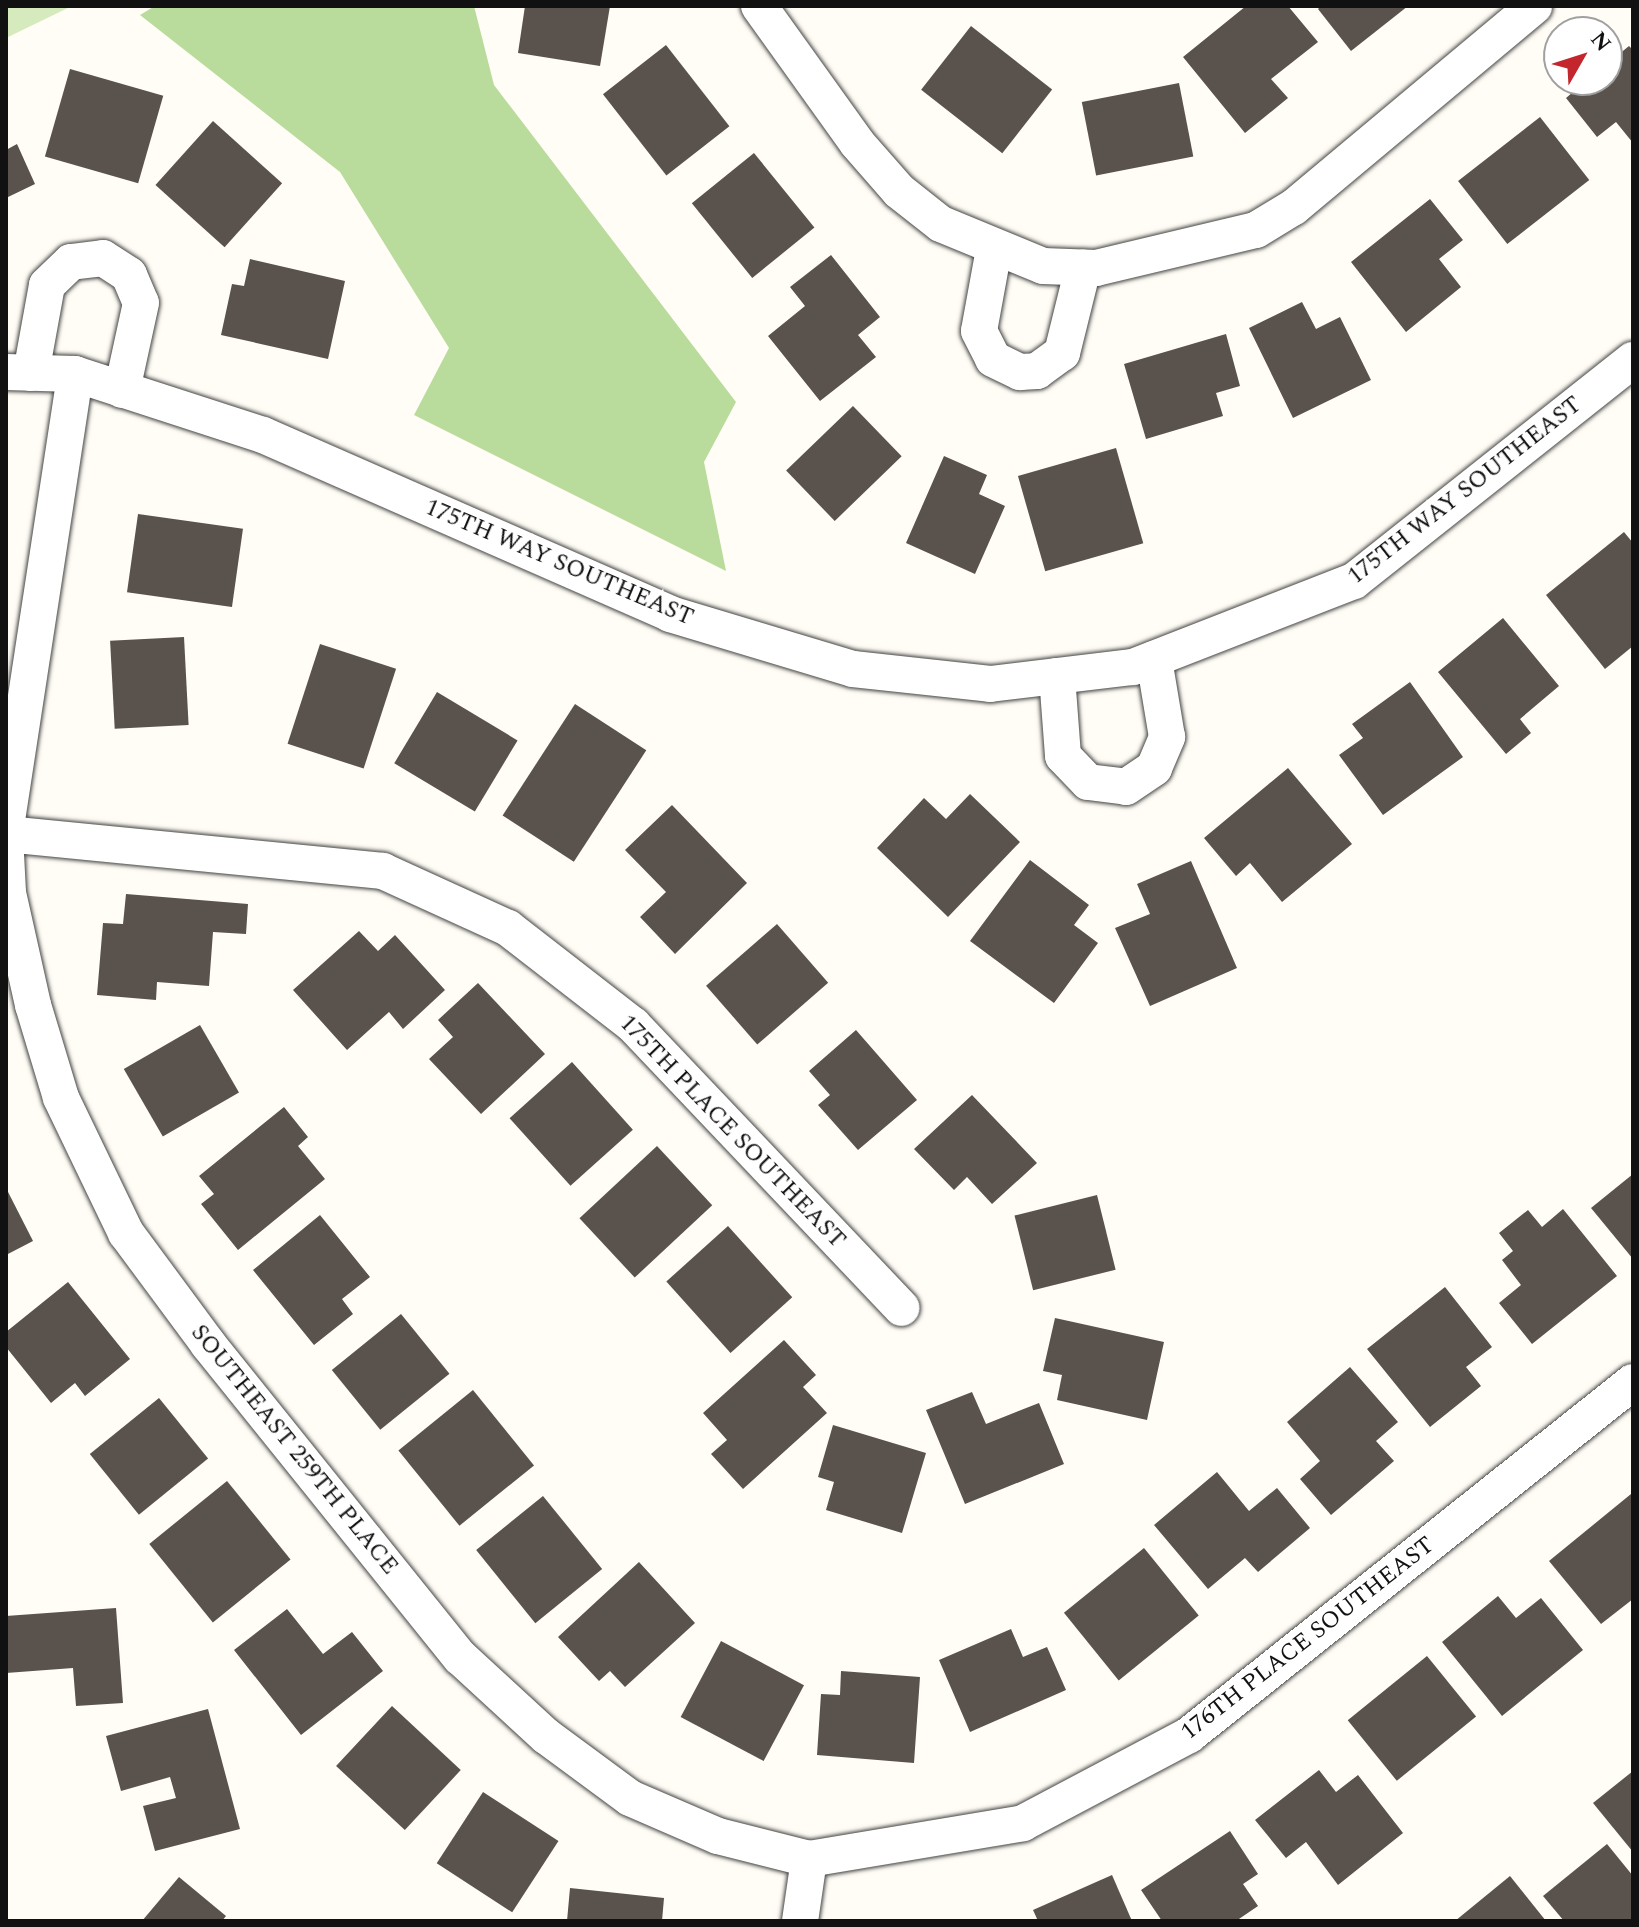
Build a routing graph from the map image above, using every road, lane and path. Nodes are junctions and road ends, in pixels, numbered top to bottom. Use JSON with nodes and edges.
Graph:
{"nodes":[{"id":1,"x":1534,"y":6,"type":"edge"},
{"id":2,"x":773,"y":10,"type":"edge"},
{"id":3,"x":994,"y":249,"type":"junction"},
{"id":4,"x":1083,"y":268,"type":"junction"},
{"id":5,"x":1633,"y":360,"type":"edge"},
{"id":6,"x":18,"y":373,"type":"edge"},
{"id":7,"x":75,"y":374,"type":"junction"},
{"id":8,"x":122,"y":390,"type":"junction"},
{"id":9,"x":1154,"y":659,"type":"junction"},
{"id":10,"x":1057,"y":676,"type":"junction"},
{"id":11,"x":6,"y":827,"type":"edge"},
{"id":12,"x":6,"y":834,"type":"edge"},
{"id":13,"x":6,"y":854,"type":"edge"},
{"id":14,"x":902,"y":1308,"type":"dead end"},
{"id":15,"x":1633,"y":1382,"type":"edge"},
{"id":16,"x":809,"y":1859,"type":"junction"},
{"id":17,"x":800,"y":1921,"type":"edge"}],
"edges":[{"from":1,"to":4,"type":"street"},
{"from":2,"to":3,"type":"street"},
{"from":3,"to":4,"type":"street"},
{"from":3,"to":4,"type":"street"},
{"from":5,"to":9,"type":"street","name":"175TH WAY SOUTHEAST"},
{"from":6,"to":7,"type":"street","name":"175TH WAY SOUTHEAST"},
{"from":6,"to":8,"type":"street","name":"175TH WAY SOUTHEAST"},
{"from":7,"to":8,"type":"street","name":"175TH WAY SOUTHEAST"},
{"from":7,"to":11,"type":"street"},
{"from":8,"to":10,"type":"street","name":"175TH WAY SOUTHEAST"},
{"from":9,"to":10,"type":"street","name":"175TH WAY SOUTHEAST"},
{"from":9,"to":10,"type":"street"},
{"from":12,"to":14,"type":"street","name":"175TH PLACE SOUTHEAST"},
{"from":13,"to":16,"type":"street","name":"SOUTHEAST 259TH PLACE"},
{"from":15,"to":16,"type":"street","name":"176TH PLACE SOUTHEAST"},
{"from":16,"to":17,"type":"street"}]}
